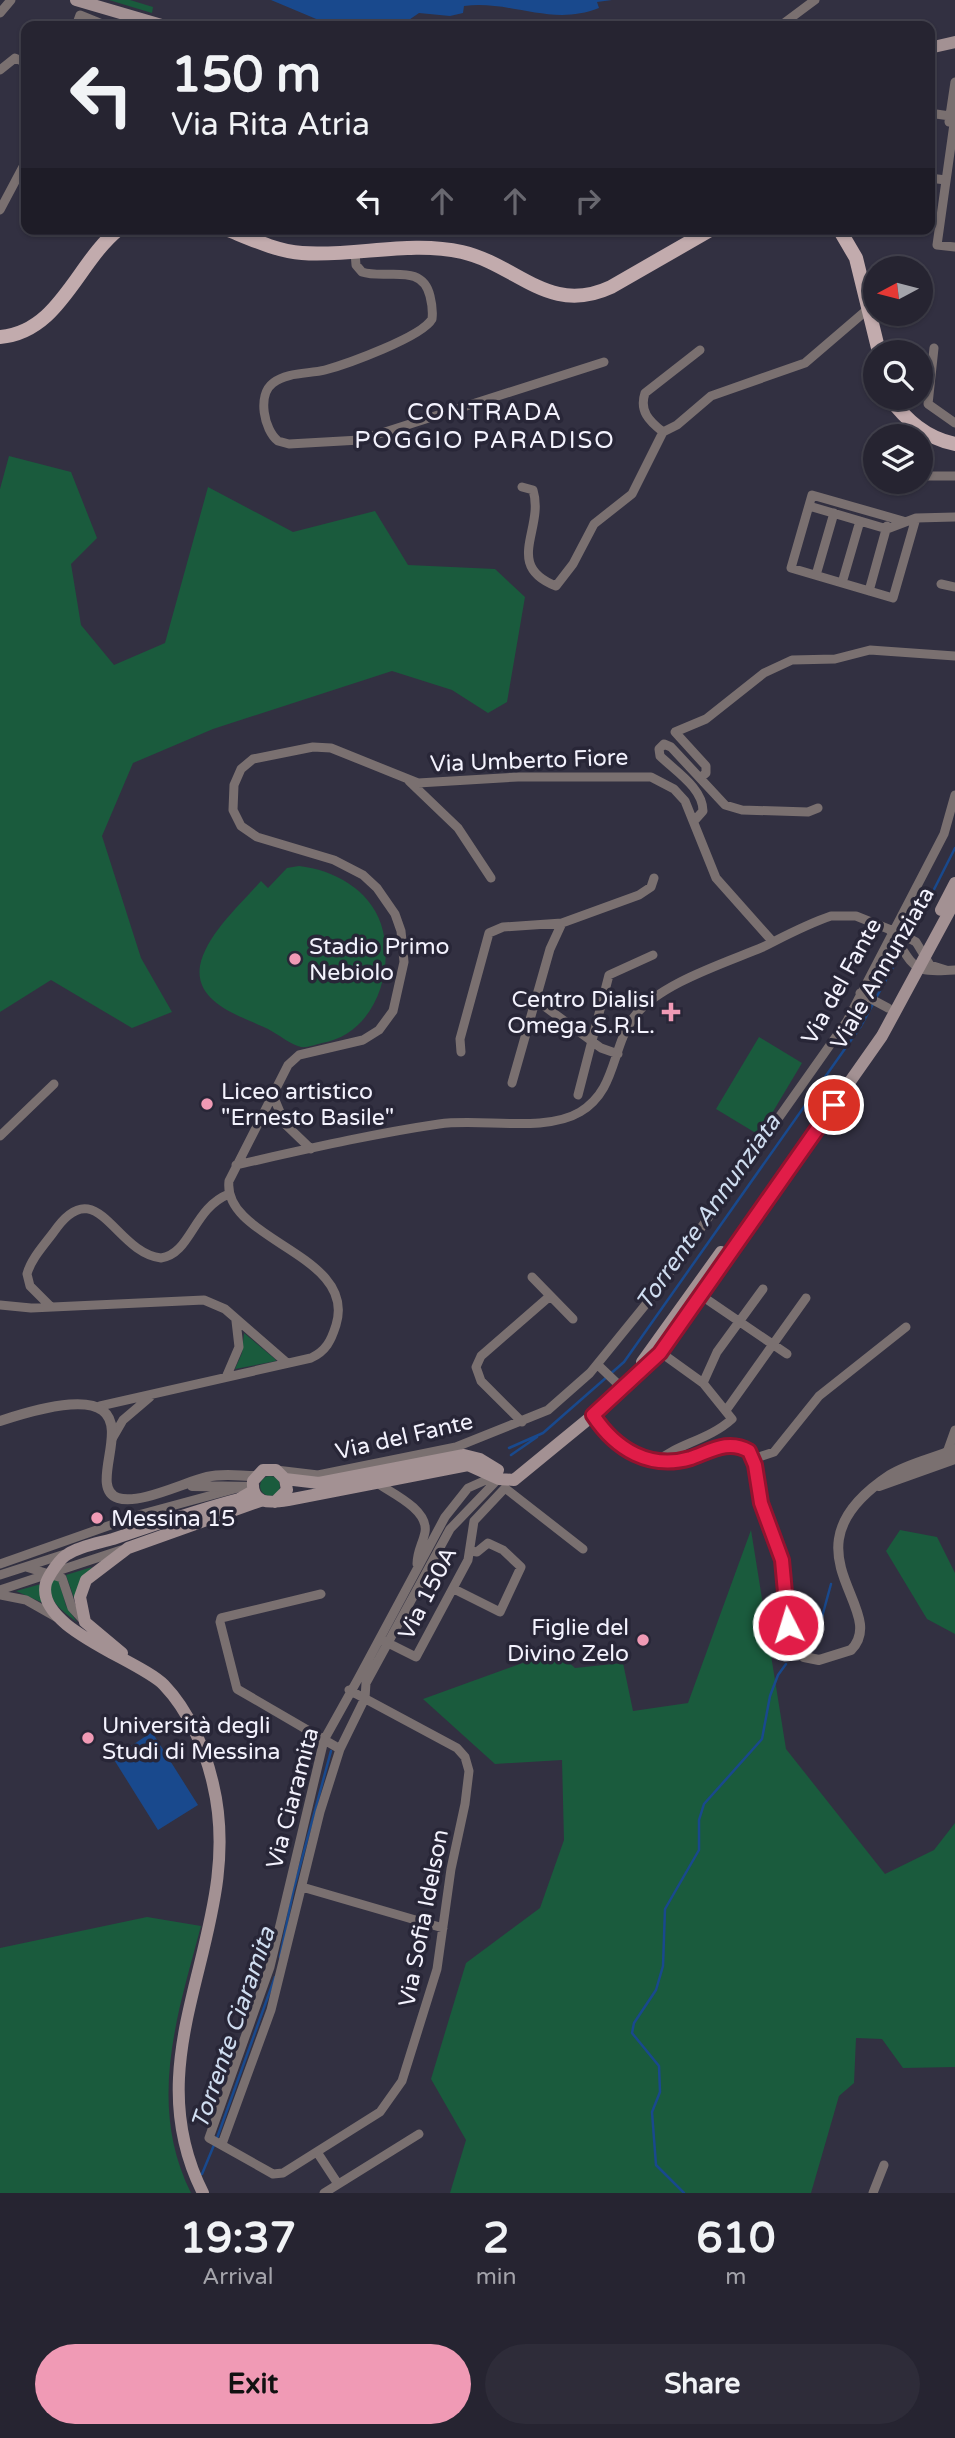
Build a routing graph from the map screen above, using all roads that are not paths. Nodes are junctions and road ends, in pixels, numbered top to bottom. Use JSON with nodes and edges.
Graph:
{"nodes":[{"id":1,"x":11,"y":0,"type":"edge"},
{"id":2,"x":76,"y":0,"type":"edge"},
{"id":3,"x":815,"y":0,"type":"edge"},
{"id":4,"x":0,"y":13,"type":"edge"},
{"id":5,"x":78,"y":21,"type":"edge"},
{"id":6,"x":95,"y":21,"type":"edge"},
{"id":7,"x":148,"y":21,"type":"edge"},
{"id":8,"x":787,"y":21,"type":"edge"},
{"id":9,"x":955,"y":42,"type":"edge"},
{"id":10,"x":935,"y":47,"type":"edge"},
{"id":11,"x":21,"y":61,"type":"edge"},
{"id":12,"x":1,"y":66,"type":"edge"},
{"id":13,"x":955,"y":82,"type":"edge"},
{"id":14,"x":935,"y":114,"type":"edge"},
{"id":15,"x":953,"y":117,"type":"edge"},
{"id":16,"x":21,"y":170,"type":"edge"},
{"id":17,"x":944,"y":175,"type":"junction"},
{"id":18,"x":935,"y":176,"type":"edge"},
{"id":19,"x":0,"y":210,"type":"edge"},
{"id":20,"x":114,"y":235,"type":"edge"},
{"id":21,"x":243,"y":235,"type":"edge"},
{"id":22,"x":702,"y":235,"type":"edge"},
{"id":23,"x":843,"y":235,"type":"edge"},
{"id":24,"x":955,"y":247,"type":"edge"},
{"id":25,"x":355,"y":252,"type":"junction"},
{"id":26,"x":863,"y":288,"type":"edge"},
{"id":27,"x":863,"y":313,"type":"edge"},
{"id":28,"x":871,"y":326,"type":"edge"},
{"id":29,"x":873,"y":335,"type":"junction"},
{"id":30,"x":0,"y":337,"type":"edge"},
{"id":31,"x":873,"y":340,"type":"edge"},
{"id":32,"x":875,"y":340,"type":"edge"},
{"id":33,"x":934,"y":348,"type":"dead end"},
{"id":34,"x":700,"y":350,"type":"dead end"},
{"id":35,"x":604,"y":362,"type":"dead end"},
{"id":36,"x":902,"y":410,"type":"edge"},
{"id":37,"x":909,"y":410,"type":"edge"},
{"id":38,"x":955,"y":423,"type":"edge"},
{"id":39,"x":663,"y":432,"type":"junction"},
{"id":40,"x":955,"y":438,"type":"edge"},
{"id":41,"x":955,"y":444,"type":"edge"},
{"id":42,"x":955,"y":476,"type":"edge"},
{"id":43,"x":933,"y":477,"type":"edge"},
{"id":44,"x":522,"y":487,"type":"dead end"},
{"id":45,"x":809,"y":506,"type":"junction"},
{"id":46,"x":834,"y":513,"type":"junction"},
{"id":47,"x":890,"y":517,"type":"junction"},
{"id":48,"x":955,"y":517,"type":"edge"},
{"id":49,"x":916,"y":518,"type":"junction"},
{"id":50,"x":860,"y":521,"type":"junction"},
{"id":51,"x":903,"y":521,"type":"junction"},
{"id":52,"x":887,"y":529,"type":"junction"},
{"id":53,"x":816,"y":575,"type":"junction"},
{"id":54,"x":842,"y":583,"type":"junction"},
{"id":55,"x":941,"y":584,"type":"dead end"},
{"id":56,"x":955,"y":587,"type":"edge"},
{"id":57,"x":869,"y":591,"type":"junction"},
{"id":58,"x":955,"y":656,"type":"edge"},
{"id":59,"x":700,"y":778,"type":"junction"},
{"id":60,"x":408,"y":781,"type":"junction"},
{"id":61,"x":955,"y":795,"type":"edge"},
{"id":62,"x":818,"y":808,"type":"dead end"},
{"id":63,"x":695,"y":820,"type":"junction"},
{"id":64,"x":491,"y":878,"type":"dead end"},
{"id":65,"x":654,"y":878,"type":"dead end"},
{"id":66,"x":955,"y":883,"type":"edge"},
{"id":67,"x":955,"y":901,"type":"edge"},
{"id":68,"x":562,"y":923,"type":"junction"},
{"id":69,"x":891,"y":932,"type":"junction"},
{"id":70,"x":773,"y":942,"type":"junction"},
{"id":71,"x":653,"y":956,"type":"dead end"},
{"id":72,"x":919,"y":959,"type":"junction"},
{"id":73,"x":950,"y":970,"type":"edge"},
{"id":74,"x":862,"y":994,"type":"junction"},
{"id":75,"x":536,"y":1000,"type":"junction"},
{"id":76,"x":885,"y":1007,"type":"junction"},
{"id":77,"x":878,"y":1034,"type":"junction"},
{"id":78,"x":591,"y":1041,"type":"junction"},
{"id":79,"x":461,"y":1052,"type":"dead end"},
{"id":80,"x":618,"y":1054,"type":"junction"},
{"id":81,"x":512,"y":1083,"type":"dead end"},
{"id":82,"x":54,"y":1084,"type":"dead end"},
{"id":83,"x":272,"y":1093,"type":"junction"},
{"id":84,"x":578,"y":1095,"type":"dead end"},
{"id":85,"x":0,"y":1136,"type":"edge"},
{"id":86,"x":312,"y":1149,"type":"junction"},
{"id":87,"x":236,"y":1164,"type":"junction"},
{"id":88,"x":229,"y":1194,"type":"junction"},
{"id":89,"x":532,"y":1277,"type":"dead end"},
{"id":90,"x":763,"y":1289,"type":"dead end"},
{"id":91,"x":698,"y":1293,"type":"junction"},
{"id":92,"x":550,"y":1296,"type":"junction"},
{"id":93,"x":806,"y":1298,"type":"dead end"},
{"id":94,"x":0,"y":1305,"type":"edge"},
{"id":95,"x":51,"y":1307,"type":"junction"},
{"id":96,"x":573,"y":1319,"type":"dead end"},
{"id":97,"x":236,"y":1321,"type":"junction"},
{"id":98,"x":738,"y":1321,"type":"junction"},
{"id":99,"x":906,"y":1327,"type":"dead end"},
{"id":100,"x":773,"y":1346,"type":"junction"},
{"id":101,"x":660,"y":1353,"type":"junction"},
{"id":102,"x":787,"y":1354,"type":"dead end"},
{"id":103,"x":287,"y":1363,"type":"junction"},
{"id":104,"x":600,"y":1367,"type":"junction"},
{"id":105,"x":227,"y":1375,"type":"junction"},
{"id":106,"x":702,"y":1383,"type":"junction"},
{"id":107,"x":623,"y":1385,"type":"junction"},
{"id":108,"x":152,"y":1395,"type":"junction"},
{"id":109,"x":100,"y":1406,"type":"junction"},
{"id":110,"x":727,"y":1409,"type":"junction"},
{"id":111,"x":593,"y":1415,"type":"junction"},
{"id":112,"x":0,"y":1421,"type":"edge"},
{"id":113,"x":522,"y":1422,"type":"junction"},
{"id":114,"x":955,"y":1430,"type":"edge"},
{"id":115,"x":112,"y":1439,"type":"junction"},
{"id":116,"x":474,"y":1441,"type":"junction"},
{"id":117,"x":950,"y":1456,"type":"edge"},
{"id":118,"x":451,"y":1457,"type":"junction"},
{"id":119,"x":753,"y":1459,"type":"junction"},
{"id":120,"x":658,"y":1461,"type":"junction"},
{"id":121,"x":468,"y":1465,"type":"junction"},
{"id":122,"x":281,"y":1474,"type":"junction"},
{"id":123,"x":503,"y":1479,"type":"junction"},
{"id":124,"x":377,"y":1483,"type":"junction"},
{"id":125,"x":472,"y":1485,"type":"junction"},
{"id":126,"x":186,"y":1486,"type":"junction"},
{"id":127,"x":220,"y":1486,"type":"junction"},
{"id":128,"x":252,"y":1486,"type":"junction"},
{"id":129,"x":210,"y":1496,"type":"junction"},
{"id":130,"x":275,"y":1502,"type":"junction"},
{"id":131,"x":128,"y":1548,"type":"junction"},
{"id":132,"x":583,"y":1549,"type":"dead end"},
{"id":133,"x":471,"y":1551,"type":"junction"},
{"id":134,"x":67,"y":1554,"type":"junction"},
{"id":135,"x":0,"y":1564,"type":"edge"},
{"id":136,"x":26,"y":1567,"type":"junction"},
{"id":137,"x":417,"y":1567,"type":"junction"},
{"id":138,"x":52,"y":1573,"type":"junction"},
{"id":139,"x":0,"y":1575,"type":"edge"},
{"id":140,"x":454,"y":1589,"type":"junction"},
{"id":141,"x":0,"y":1590,"type":"edge"},
{"id":142,"x":321,"y":1594,"type":"dead end"},
{"id":143,"x":0,"y":1595,"type":"edge"},
{"id":144,"x":59,"y":1619,"type":"junction"},
{"id":145,"x":85,"y":1622,"type":"junction"},
{"id":146,"x":383,"y":1641,"type":"junction"},
{"id":147,"x":139,"y":1666,"type":"junction"},
{"id":148,"x":349,"y":1690,"type":"junction"},
{"id":149,"x":365,"y":1698,"type":"junction"},
{"id":150,"x":324,"y":1740,"type":"junction"},
{"id":151,"x":340,"y":1749,"type":"junction"},
{"id":152,"x":302,"y":1887,"type":"junction"},
{"id":153,"x":282,"y":1915,"type":"junction"},
{"id":154,"x":296,"y":1917,"type":"junction"},
{"id":155,"x":443,"y":1928,"type":"junction"},
{"id":156,"x":419,"y":2134,"type":"dead end"},
{"id":157,"x":222,"y":2144,"type":"junction"},
{"id":158,"x":317,"y":2152,"type":"junction"},
{"id":159,"x":884,"y":2165,"type":"dead end"},
{"id":160,"x":338,"y":2184,"type":"junction"},
{"id":161,"x":203,"y":2193,"type":"edge"},
{"id":162,"x":324,"y":2193,"type":"edge"},
{"id":163,"x":873,"y":2193,"type":"edge"}],
"edges":[{"from":1,"to":4,"type":"street"},
{"from":2,"to":7,"type":"main road"},
{"from":3,"to":8,"type":"street"},
{"from":5,"to":6,"type":"street"},
{"from":9,"to":10,"type":"main road"},
{"from":11,"to":12,"type":"street"},
{"from":13,"to":15,"type":"street"},
{"from":14,"to":15,"type":"street"},
{"from":15,"to":17,"type":"street"},
{"from":16,"to":19,"type":"street"},
{"from":17,"to":18,"type":"street"},
{"from":17,"to":24,"type":"street"},
{"from":20,"to":30,"type":"main road"},
{"from":21,"to":25,"type":"main road"},
{"from":22,"to":25,"type":"main road"},
{"from":23,"to":26,"type":"main road"},
{"from":25,"to":35,"type":"street"},
{"from":27,"to":39,"type":"street"},
{"from":28,"to":29,"type":"main road"},
{"from":29,"to":31,"type":"main road"},
{"from":29,"to":32,"type":"main road"},
{"from":33,"to":38,"type":"street"},
{"from":34,"to":39,"type":"street"},
{"from":36,"to":41,"type":"main road"},
{"from":37,"to":40,"type":"main road"},
{"from":39,"to":44,"type":"street"},
{"from":42,"to":43,"type":"street"},
{"from":45,"to":46,"type":"street"},
{"from":45,"to":47,"type":"street"},
{"from":45,"to":53,"type":"street"},
{"from":46,"to":50,"type":"street"},
{"from":46,"to":53,"type":"street"},
{"from":47,"to":51,"type":"street"},
{"from":47,"to":52,"type":"street"},
{"from":48,"to":49,"type":"street"},
{"from":49,"to":51,"type":"street"},
{"from":49,"to":57,"type":"street"},
{"from":50,"to":52,"type":"street"},
{"from":50,"to":54,"type":"street"},
{"from":51,"to":52,"type":"street"},
{"from":52,"to":57,"type":"street"},
{"from":53,"to":54,"type":"street"},
{"from":54,"to":57,"type":"street"},
{"from":55,"to":56,"type":"street"},
{"from":58,"to":59,"type":"street"},
{"from":59,"to":62,"type":"street"},
{"from":59,"to":63,"type":"street"},
{"from":60,"to":63,"type":"street","name":"Via Umberto Fiore"},
{"from":60,"to":64,"type":"street"},
{"from":60,"to":83,"type":"street","name":"Via Umberto Fiore"},
{"from":61,"to":69,"type":"street","name":"Via del Fante"},
{"from":63,"to":70,"type":"street","name":"Via Umberto Fiore"},
{"from":65,"to":68,"type":"street"},
{"from":66,"to":72,"type":"main road","name":"Viale Annunziata"},
{"from":67,"to":72,"type":"main road","name":"Viale Annunziata"},
{"from":68,"to":75,"type":"street"},
{"from":68,"to":79,"type":"street"},
{"from":69,"to":70,"type":"street"},
{"from":69,"to":72,"type":"street"},
{"from":69,"to":72,"type":"street"},
{"from":69,"to":74,"type":"street","name":"Via del Fante"},
{"from":70,"to":80,"type":"street"},
{"from":71,"to":78,"type":"street"},
{"from":72,"to":73,"type":"street"},
{"from":72,"to":76,"type":"main road","name":"Viale Annunziata"},
{"from":72,"to":77,"type":"main road","name":"Viale Annunziata"},
{"from":74,"to":76,"type":"street"},
{"from":74,"to":104,"type":"street","name":"Via del Fante"},
{"from":75,"to":78,"type":"street"},
{"from":75,"to":81,"type":"street"},
{"from":76,"to":77,"type":"main road","name":"Viale Annunziata"},
{"from":77,"to":91,"type":"main road","name":"Viale Annunziata"},
{"from":78,"to":80,"type":"street"},
{"from":78,"to":84,"type":"street"},
{"from":80,"to":86,"type":"street"},
{"from":82,"to":85,"type":"street"},
{"from":83,"to":86,"type":"street"},
{"from":83,"to":87,"type":"street","name":"Via Umberto Fiore"},
{"from":86,"to":87,"type":"street"},
{"from":87,"to":88,"type":"street","name":"Via Umberto Fiore"},
{"from":88,"to":95,"type":"street"},
{"from":88,"to":103,"type":"street"},
{"from":89,"to":92,"type":"street"},
{"from":90,"to":98,"type":"street"},
{"from":91,"to":98,"type":"street"},
{"from":91,"to":101,"type":"main road","name":"Viale Annunziata"},
{"from":91,"to":107,"type":"main road","name":"Viale Annunziata"},
{"from":92,"to":96,"type":"street"},
{"from":92,"to":113,"type":"street"},
{"from":93,"to":100,"type":"street"},
{"from":94,"to":95,"type":"street"},
{"from":95,"to":97,"type":"street"},
{"from":97,"to":103,"type":"street"},
{"from":97,"to":105,"type":"street"},
{"from":98,"to":100,"type":"street"},
{"from":98,"to":106,"type":"street"},
{"from":99,"to":119,"type":"street"},
{"from":100,"to":102,"type":"street"},
{"from":100,"to":110,"type":"street"},
{"from":101,"to":106,"type":"street"},
{"from":101,"to":107,"type":"main road","name":"Viale Annunziata"},
{"from":103,"to":105,"type":"street"},
{"from":104,"to":107,"type":"street"},
{"from":104,"to":113,"type":"street","name":"Via del Fante"},
{"from":105,"to":108,"type":"street"},
{"from":106,"to":110,"type":"street"},
{"from":107,"to":111,"type":"main road","name":"Viale Annunziata"},
{"from":108,"to":109,"type":"street"},
{"from":108,"to":115,"type":"street"},
{"from":109,"to":112,"type":"street"},
{"from":109,"to":115,"type":"street"},
{"from":110,"to":120,"type":"street"},
{"from":111,"to":120,"type":"street"},
{"from":111,"to":123,"type":"main road","name":"Viale Annunziata"},
{"from":113,"to":116,"type":"street","name":"Via del Fante"},
{"from":114,"to":117,"type":"street"},
{"from":115,"to":126,"type":"street"},
{"from":116,"to":118,"type":"street"},
{"from":116,"to":122,"type":"street","name":"Via del Fante"},
{"from":117,"to":119,"type":"street"},
{"from":118,"to":122,"type":"main road"},
{"from":118,"to":123,"type":"main road"},
{"from":119,"to":120,"type":"street"},
{"from":121,"to":123,"type":"main road"},
{"from":121,"to":124,"type":"main road"},
{"from":121,"to":125,"type":"street"},
{"from":122,"to":128,"type":"main road"},
{"from":122,"to":130,"type":"main road"},
{"from":123,"to":125,"type":"street","name":"Via Ciaramita"},
{"from":123,"to":132,"type":"street"},
{"from":123,"to":133,"type":"street","name":"Via 150A"},
{"from":123,"to":146,"type":"street","name":"Via Ciaramita"},
{"from":124,"to":130,"type":"main road"},
{"from":124,"to":137,"type":"street"},
{"from":125,"to":137,"type":"street","name":"Via Ciaramita"},
{"from":126,"to":127,"type":"street"},
{"from":126,"to":128,"type":"street"},
{"from":127,"to":128,"type":"street"},
{"from":127,"to":129,"type":"street"},
{"from":128,"to":129,"type":"street"},
{"from":128,"to":130,"type":"main road"},
{"from":128,"to":131,"type":"main road"},
{"from":128,"to":134,"type":"main road"},
{"from":129,"to":135,"type":"street"},
{"from":131,"to":138,"type":"street"},
{"from":131,"to":145,"type":"main road"},
{"from":133,"to":140,"type":"street","name":"Via 150A"},
{"from":133,"to":140,"type":"street"},
{"from":134,"to":136,"type":"street"},
{"from":134,"to":138,"type":"main road"},
{"from":136,"to":138,"type":"street"},
{"from":136,"to":139,"type":"street"},
{"from":137,"to":146,"type":"street","name":"Via Ciaramita"},
{"from":138,"to":141,"type":"street"},
{"from":138,"to":144,"type":"main road"},
{"from":138,"to":145,"type":"street"},
{"from":140,"to":146,"type":"street","name":"Via 150A"},
{"from":142,"to":150,"type":"street"},
{"from":143,"to":144,"type":"street"},
{"from":144,"to":147,"type":"main road"},
{"from":145,"to":147,"type":"main road"},
{"from":146,"to":148,"type":"street","name":"Via Ciaramita"},
{"from":146,"to":149,"type":"street","name":"Via Ciaramita"},
{"from":147,"to":161,"type":"main road"},
{"from":148,"to":149,"type":"street","name":"Via Sofia Idelson"},
{"from":148,"to":150,"type":"street","name":"Via Ciaramita"},
{"from":149,"to":151,"type":"street","name":"Via Ciaramita"},
{"from":149,"to":155,"type":"street","name":"Via Sofia Idelson"},
{"from":150,"to":151,"type":"street"},
{"from":150,"to":153,"type":"street","name":"Via Ciaramita"},
{"from":151,"to":152,"type":"street","name":"Via Ciaramita"},
{"from":152,"to":154,"type":"street","name":"Via Ciaramita"},
{"from":152,"to":155,"type":"street"},
{"from":153,"to":154,"type":"street"},
{"from":153,"to":157,"type":"street","name":"Via Ciaramita"},
{"from":154,"to":157,"type":"street","name":"Via Ciaramita"},
{"from":155,"to":158,"type":"street","name":"Via Sofia Idelson"},
{"from":156,"to":160,"type":"street"},
{"from":157,"to":158,"type":"street","name":"Via Sofia Idelson"},
{"from":158,"to":160,"type":"street"},
{"from":159,"to":163,"type":"street"},
{"from":160,"to":162,"type":"street"}]}
